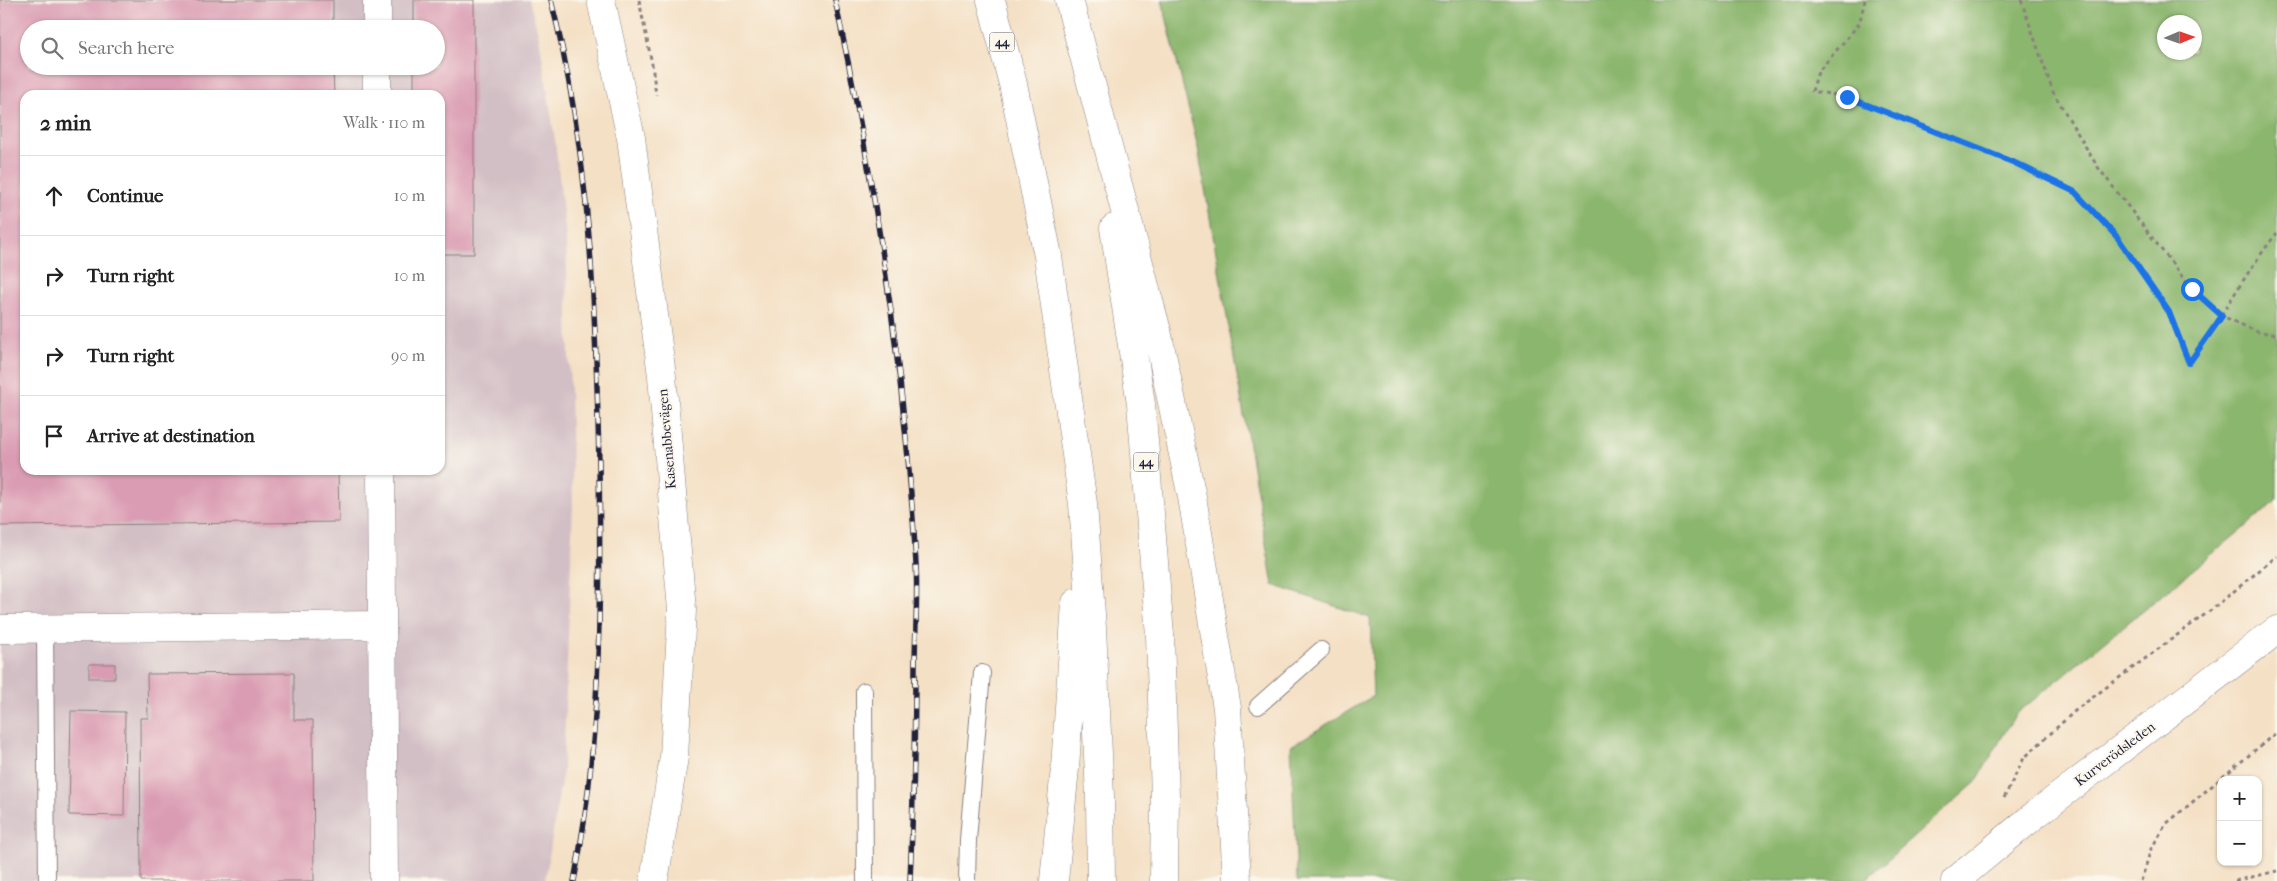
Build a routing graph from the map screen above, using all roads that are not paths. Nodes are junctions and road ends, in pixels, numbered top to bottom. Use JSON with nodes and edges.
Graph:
{"nodes":[{"id":1,"x":377,"y":0,"type":"edge"},
{"id":2,"x":601,"y":0,"type":"edge"},
{"id":3,"x":991,"y":0,"type":"edge"},
{"id":4,"x":1069,"y":0,"type":"edge"},
{"id":5,"x":377,"y":20,"type":"edge"},
{"id":6,"x":1081,"y":48,"type":"junction"},
{"id":7,"x":377,"y":75,"type":"edge"},
{"id":8,"x":378,"y":90,"type":"edge"},
{"id":9,"x":381,"y":475,"type":"edge"},
{"id":10,"x":1083,"y":504,"type":"junction"},
{"id":11,"x":382,"y":625,"type":"junction"},
{"id":12,"x":0,"y":629,"type":"edge"},
{"id":13,"x":45,"y":629,"type":"junction"},
{"id":14,"x":2277,"y":630,"type":"edge"},
{"id":15,"x":1322,"y":650,"type":"dead end"},
{"id":16,"x":982,"y":674,"type":"dead end"},
{"id":17,"x":864,"y":691,"type":"dead end"},
{"id":18,"x":1258,"y":706,"type":"dead end"},
{"id":19,"x":47,"y":881,"type":"edge"},
{"id":20,"x":384,"y":881,"type":"edge"},
{"id":21,"x":654,"y":881,"type":"edge"},
{"id":22,"x":865,"y":881,"type":"edge"},
{"id":23,"x":967,"y":881,"type":"edge"},
{"id":24,"x":1054,"y":881,"type":"edge"},
{"id":25,"x":1101,"y":881,"type":"edge"},
{"id":26,"x":1164,"y":881,"type":"edge"},
{"id":27,"x":1237,"y":881,"type":"edge"},
{"id":28,"x":1955,"y":881,"type":"edge"}],
"edges":[{"from":1,"to":5,"type":"main road"},
{"from":2,"to":21,"type":"main road","name":"Kasenabbevägen"},
{"from":3,"to":10,"type":"main road","number":"44"},
{"from":4,"to":6,"type":"main road","number":"44"},
{"from":6,"to":26,"type":"main road","number":"44"},
{"from":6,"to":27,"type":"main road"},
{"from":7,"to":8,"type":"main road"},
{"from":9,"to":11,"type":"main road"},
{"from":10,"to":24,"type":"main road"},
{"from":10,"to":25,"type":"main road","number":"44"},
{"from":11,"to":13,"type":"main road"},
{"from":11,"to":20,"type":"main road"},
{"from":12,"to":13,"type":"main road"},
{"from":13,"to":19,"type":"lane"},
{"from":14,"to":28,"type":"main road","name":"Kurverödsleden"},
{"from":15,"to":18,"type":"lane"},
{"from":16,"to":23,"type":"lane"},
{"from":17,"to":22,"type":"lane"}]}
